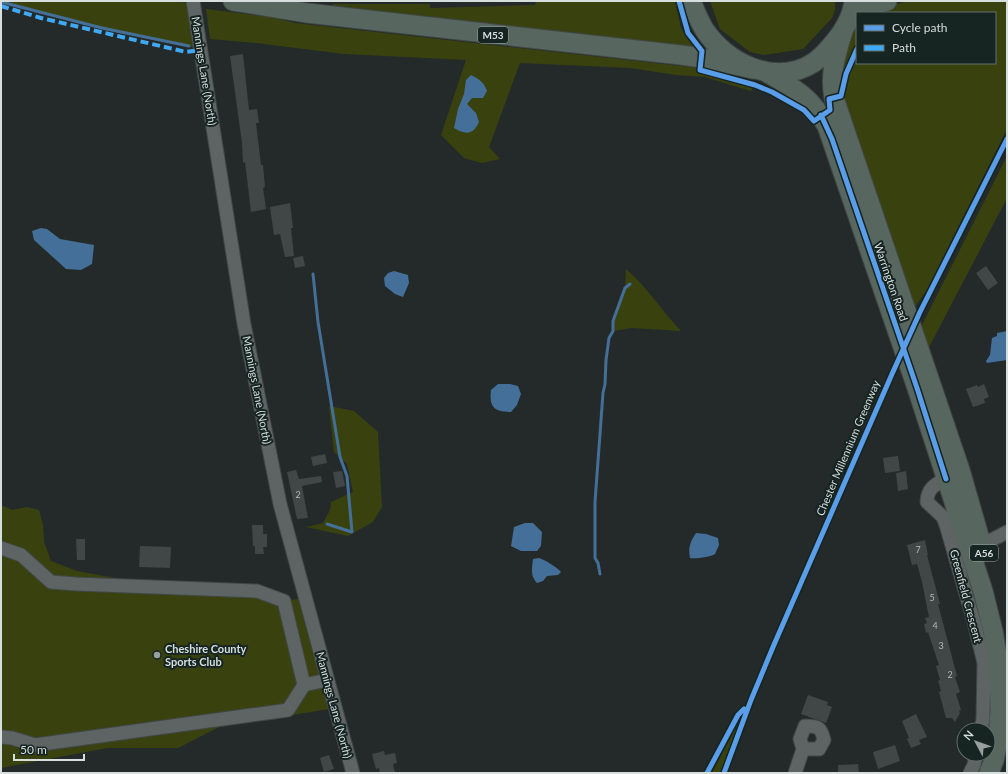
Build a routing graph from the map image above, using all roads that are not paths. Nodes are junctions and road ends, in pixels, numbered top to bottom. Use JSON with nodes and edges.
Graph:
{"nodes":[{"id":1,"x":193,"y":1,"type":"edge"},
{"id":2,"x":233,"y":1,"type":"edge"},
{"id":3,"x":692,"y":1,"type":"edge"},
{"id":4,"x":854,"y":1,"type":"edge"},
{"id":5,"x":887,"y":1,"type":"edge"},
{"id":6,"x":862,"y":12,"type":"edge"},
{"id":7,"x":852,"y":19,"type":"edge"},
{"id":8,"x":759,"y":70,"type":"junction"},
{"id":9,"x":901,"y":320,"type":"junction"},
{"id":10,"x":923,"y":383,"type":"junction"},
{"id":11,"x":946,"y":479,"type":"junction"},
{"id":12,"x":1007,"y":532,"type":"edge"},
{"id":13,"x":982,"y":546,"type":"junction"},
{"id":14,"x":1,"y":548,"type":"edge"},
{"id":15,"x":1007,"y":637,"type":"edge"},
{"id":16,"x":327,"y":680,"type":"junction"},
{"id":17,"x":304,"y":685,"type":"junction"},
{"id":18,"x":982,"y":722,"type":"edge"},
{"id":19,"x":1,"y":737,"type":"edge"},
{"id":20,"x":803,"y":750,"type":"dead end"},
{"id":21,"x":975,"y":762,"type":"edge"},
{"id":22,"x":352,"y":773,"type":"edge"},
{"id":23,"x":795,"y":773,"type":"edge"},
{"id":24,"x":970,"y":773,"type":"edge"},
{"id":25,"x":989,"y":773,"type":"edge"}],
"edges":[{"from":1,"to":16,"type":"street","name":"Mannings Lane (North)"},
{"from":2,"to":8,"type":"highway","number":"M53"},
{"from":3,"to":8,"type":"highway","name":"Warrington Road"},
{"from":4,"to":7,"type":"highway","name":"Warrington Road"},
{"from":5,"to":6,"type":"highway"},
{"from":7,"to":8,"type":"highway"},
{"from":7,"to":9,"type":"highway","name":"Warrington Road","number":"A56"},
{"from":8,"to":9,"type":"highway","name":"Warrington Road","number":"A56"},
{"from":9,"to":10,"type":"highway","name":"Warrington Road","number":"A56"},
{"from":10,"to":11,"type":"highway","name":"Warrington Road","number":"A56"},
{"from":10,"to":13,"type":"highway","name":"Warrington Road","number":"A56"},
{"from":11,"to":18,"type":"street","name":"Greenfield Crescent"},
{"from":11,"to":25,"type":"highway","name":"Warrington Road","number":"A56"},
{"from":12,"to":13,"type":"street"},
{"from":13,"to":15,"type":"highway","name":"Warrington Road","number":"A56"},
{"from":14,"to":17,"type":"street"},
{"from":16,"to":17,"type":"street"},
{"from":16,"to":22,"type":"street","name":"Mannings Lane (North)"},
{"from":17,"to":19,"type":"street"},
{"from":20,"to":23,"type":"street"},
{"from":21,"to":24,"type":"street"}]}
